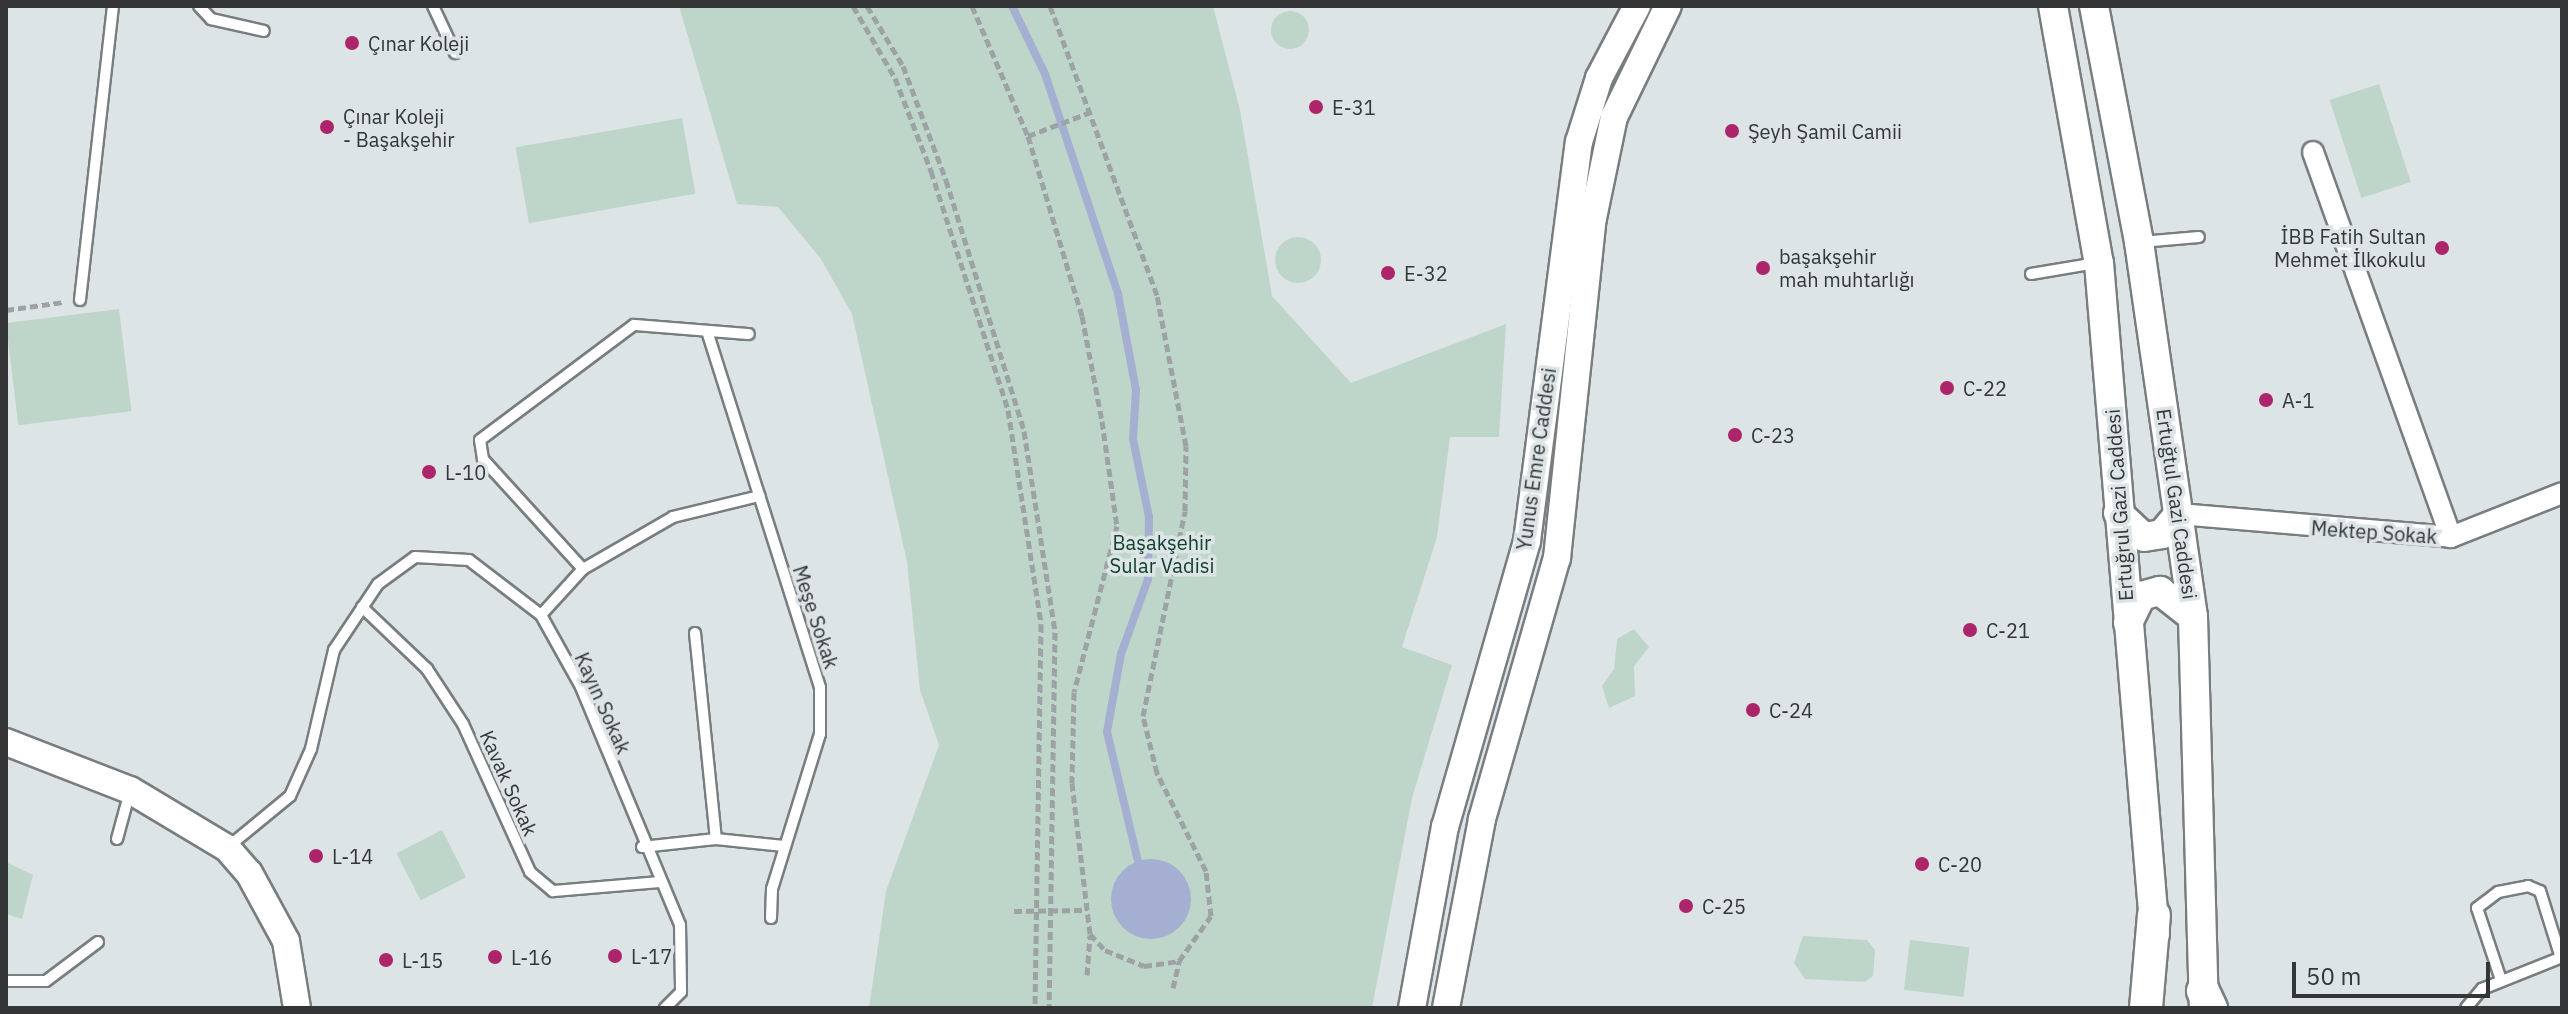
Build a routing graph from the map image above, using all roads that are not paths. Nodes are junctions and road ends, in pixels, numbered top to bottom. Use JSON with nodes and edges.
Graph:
{"nodes":[{"id":1,"x":113,"y":6,"type":"edge"},
{"id":2,"x":199,"y":6,"type":"edge"},
{"id":3,"x":433,"y":6,"type":"edge"},
{"id":4,"x":1637,"y":6,"type":"edge"},
{"id":5,"x":1668,"y":6,"type":"edge"},
{"id":6,"x":2053,"y":6,"type":"edge"},
{"id":7,"x":2094,"y":6,"type":"edge"},
{"id":8,"x":264,"y":31,"type":"dead end"},
{"id":9,"x":455,"y":53,"type":"dead end"},
{"id":10,"x":2313,"y":152,"type":"dead end"},
{"id":11,"x":2199,"y":237,"type":"dead end"},
{"id":12,"x":2139,"y":242,"type":"junction"},
{"id":13,"x":2099,"y":263,"type":"junction"},
{"id":14,"x":2031,"y":274,"type":"dead end"},
{"id":15,"x":80,"y":300,"type":"road end"},
{"id":16,"x":707,"y":331,"type":"junction"},
{"id":17,"x":749,"y":334,"type":"dead end"},
{"id":18,"x":2562,"y":493,"type":"edge"},
{"id":19,"x":759,"y":496,"type":"junction"},
{"id":20,"x":2118,"y":513,"type":"junction"},
{"id":21,"x":2179,"y":514,"type":"junction"},
{"id":22,"x":2451,"y":537,"type":"junction"},
{"id":23,"x":583,"y":569,"type":"junction"},
{"id":24,"x":362,"y":607,"type":"junction"},
{"id":25,"x":541,"y":615,"type":"junction"},
{"id":26,"x":2193,"y":617,"type":"junction"},
{"id":27,"x":2128,"y":623,"type":"junction"},
{"id":28,"x":695,"y":633,"type":"dead end"},
{"id":29,"x":6,"y":742,"type":"edge"},
{"id":30,"x":130,"y":790,"type":"junction"},
{"id":31,"x":117,"y":839,"type":"dead end"},
{"id":32,"x":716,"y":839,"type":"junction"},
{"id":33,"x":784,"y":846,"type":"junction"},
{"id":34,"x":642,"y":847,"type":"junction"},
{"id":35,"x":227,"y":848,"type":"junction"},
{"id":36,"x":661,"y":882,"type":"junction"},
{"id":37,"x":2154,"y":915,"type":"junction"},
{"id":38,"x":771,"y":918,"type":"dead end"},
{"id":39,"x":98,"y":942,"type":"dead end"},
{"id":40,"x":2562,"y":957,"type":"edge"},
{"id":41,"x":2501,"y":980,"type":"junction"},
{"id":42,"x":6,"y":981,"type":"edge"},
{"id":43,"x":2206,"y":1002,"type":"edge"},
{"id":44,"x":297,"y":1008,"type":"edge"},
{"id":45,"x":665,"y":1008,"type":"edge"},
{"id":46,"x":1412,"y":1008,"type":"edge"},
{"id":47,"x":1446,"y":1008,"type":"edge"},
{"id":48,"x":2146,"y":1008,"type":"edge"},
{"id":49,"x":2160,"y":1008,"type":"edge"},
{"id":50,"x":2466,"y":1008,"type":"edge"}],
"edges":[{"from":1,"to":15,"type":"lane"},
{"from":2,"to":8,"type":"lane"},
{"from":3,"to":9,"type":"lane"},
{"from":4,"to":46,"type":"street","name":"Yunus Emre Caddesi"},
{"from":5,"to":47,"type":"street","name":"Yunus Emre Caddesi"},
{"from":6,"to":13,"type":"main road","name":"Ertuğrul Gazi Caddesi"},
{"from":7,"to":12,"type":"main road","name":"Ertuğtul Gazi Caddesi"},
{"from":10,"to":22,"type":"street"},
{"from":11,"to":12,"type":"lane"},
{"from":12,"to":21,"type":"main road","name":"Ertuğtul Gazi Caddesi"},
{"from":13,"to":14,"type":"lane"},
{"from":13,"to":20,"type":"main road","name":"Ertuğrul Gazi Caddesi"},
{"from":16,"to":17,"type":"lane"},
{"from":16,"to":19,"type":"lane","name":"Meşe Sokak"},
{"from":16,"to":23,"type":"lane"},
{"from":18,"to":22,"type":"street","name":"Mektep Sokak"},
{"from":19,"to":23,"type":"lane"},
{"from":19,"to":33,"type":"lane","name":"Meşe Sokak"},
{"from":20,"to":21,"type":"main road"},
{"from":20,"to":27,"type":"main road","name":"Ertuğrul Gazi Caddesi"},
{"from":21,"to":22,"type":"street","name":"Mektep Sokak"},
{"from":21,"to":26,"type":"main road","name":"Ertuğtul Gazi Caddesi"},
{"from":23,"to":25,"type":"lane"},
{"from":24,"to":25,"type":"lane","name":"Kayın Sokak"},
{"from":24,"to":35,"type":"lane","name":"Kayın Sokak"},
{"from":24,"to":36,"type":"lane","name":"Kavak Sokak"},
{"from":25,"to":34,"type":"lane","name":"Kayın Sokak"},
{"from":26,"to":27,"type":"main road"},
{"from":26,"to":43,"type":"main road","name":"Ertuğtul Gazi Caddesi"},
{"from":27,"to":37,"type":"main road","name":"Ertuğrul Gazi Caddesi"},
{"from":28,"to":32,"type":"lane"},
{"from":29,"to":30,"type":"street"},
{"from":30,"to":31,"type":"lane"},
{"from":30,"to":35,"type":"street"},
{"from":32,"to":33,"type":"lane"},
{"from":32,"to":34,"type":"lane"},
{"from":33,"to":38,"type":"lane","name":"Meşe Sokak"},
{"from":34,"to":36,"type":"lane","name":"Kayın Sokak"},
{"from":35,"to":44,"type":"street"},
{"from":36,"to":45,"type":"lane","name":"Kayın Sokak"},
{"from":37,"to":48,"type":"main road"},
{"from":37,"to":49,"type":"main road","name":"Ertuğrul Gazi Caddesi"},
{"from":39,"to":42,"type":"lane"},
{"from":40,"to":41,"type":"lane"},
{"from":40,"to":41,"type":"lane"},
{"from":41,"to":50,"type":"lane"}]}
